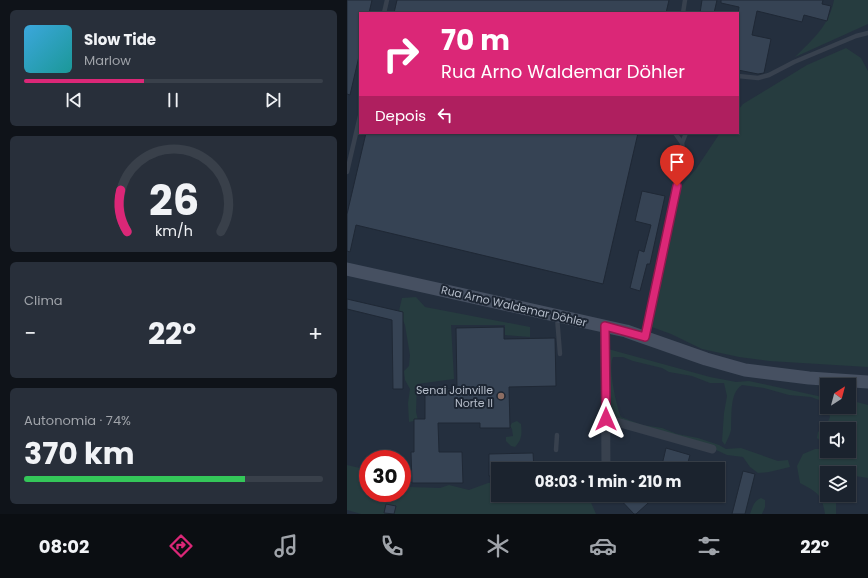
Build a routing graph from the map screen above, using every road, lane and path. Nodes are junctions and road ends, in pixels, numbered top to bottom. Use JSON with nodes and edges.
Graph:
{"nodes":[{"id":1,"x":387,"y":0,"type":"edge"},
{"id":2,"x":685,"y":0,"type":"edge"},
{"id":3,"x":384,"y":12,"type":"edge"},
{"id":4,"x":683,"y":12,"type":"edge"},
{"id":5,"x":868,"y":33,"type":"edge"},
{"id":6,"x":739,"y":76,"type":"edge"},
{"id":7,"x":359,"y":120,"type":"edge"},
{"id":8,"x":676,"y":134,"type":"edge"},
{"id":9,"x":686,"y":134,"type":"edge"},
{"id":10,"x":682,"y":143,"type":"junction"},
{"id":11,"x":347,"y":172,"type":"edge"},
{"id":12,"x":347,"y":269,"type":"edge"},
{"id":13,"x":557,"y":315,"type":"junction"},
{"id":14,"x":605,"y":326,"type":"junction"},
{"id":15,"x":645,"y":337,"type":"junction"},
{"id":16,"x":560,"y":354,"type":"dead end"},
{"id":17,"x":868,"y":382,"type":"edge"},
{"id":18,"x":606,"y":419,"type":"junction"},
{"id":19,"x":557,"y":435,"type":"dead end"},
{"id":20,"x":712,"y":449,"type":"dead end"},
{"id":21,"x":556,"y":450,"type":"dead end"},
{"id":22,"x":606,"y":462,"type":"edge"}],
"edges":[{"from":1,"to":3,"type":"lane"},
{"from":2,"to":4,"type":"lane"},
{"from":5,"to":6,"type":"lane"},
{"from":7,"to":11,"type":"lane"},
{"from":8,"to":10,"type":"lane"},
{"from":9,"to":10,"type":"lane"},
{"from":10,"to":15,"type":"lane"},
{"from":12,"to":13,"type":"main road","name":"Rua Arno Waldemar Döhler"},
{"from":13,"to":14,"type":"main road","name":"Rua Arno Waldemar Döhler"},
{"from":13,"to":16,"type":"lane"},
{"from":14,"to":15,"type":"main road","name":"Rua Arno Waldemar Döhler"},
{"from":14,"to":18,"type":"street"},
{"from":15,"to":17,"type":"main road","name":"Rua Arno Waldemar Döhler"},
{"from":18,"to":20,"type":"street"},
{"from":18,"to":22,"type":"street"},
{"from":19,"to":21,"type":"lane"}]}
